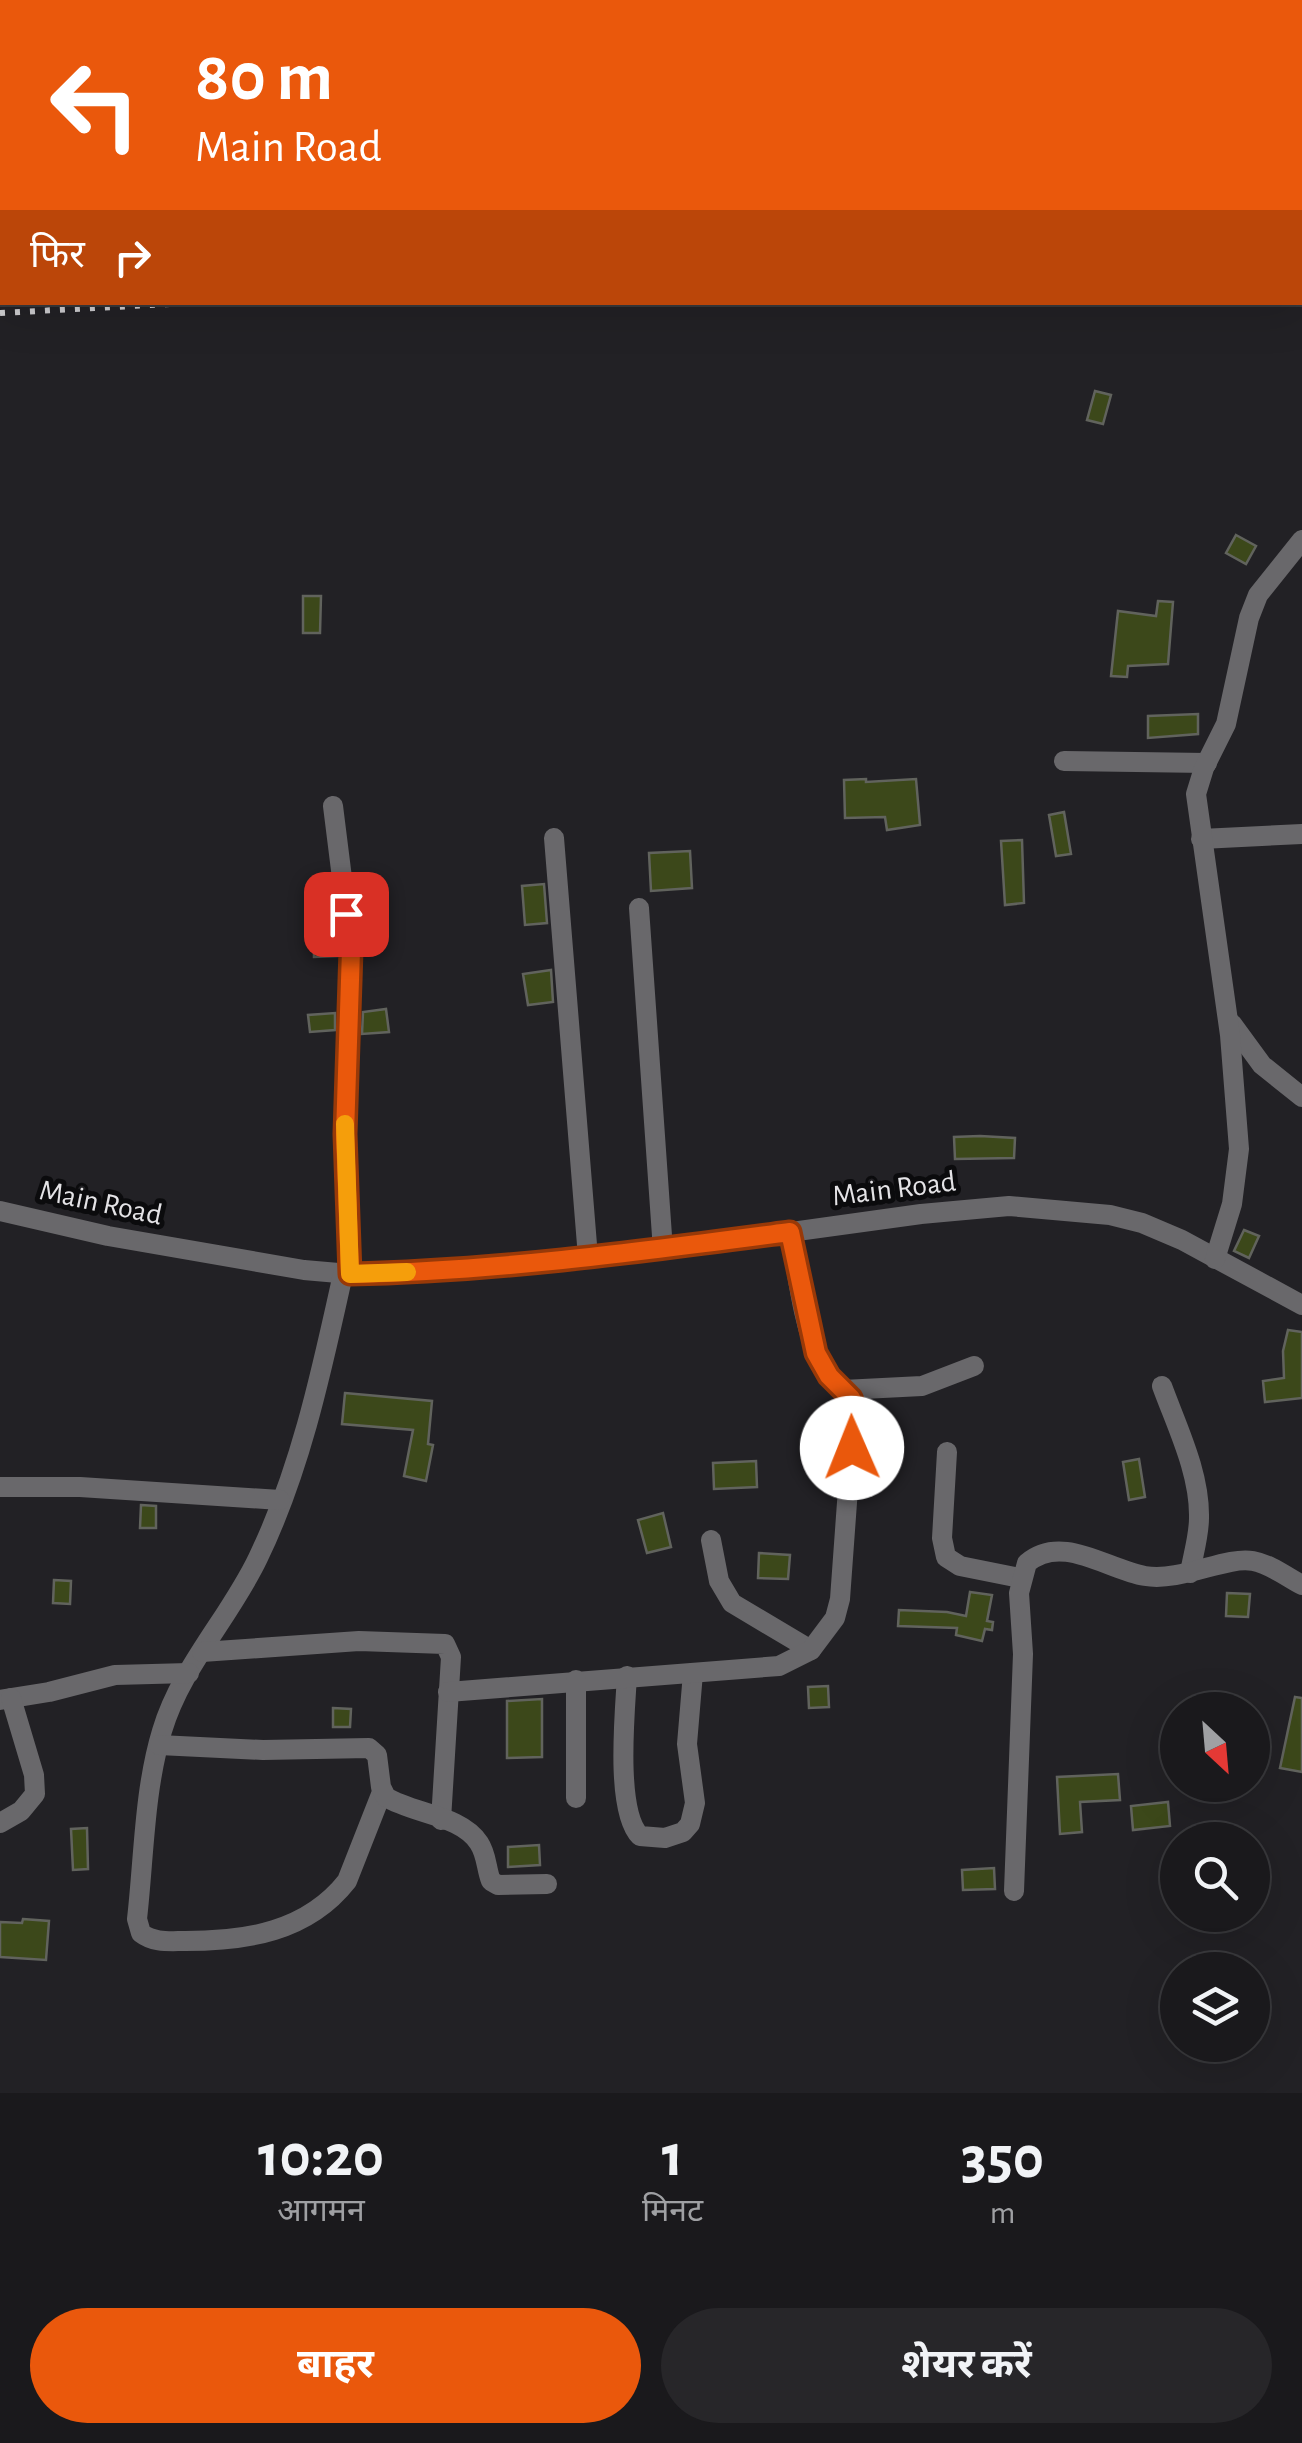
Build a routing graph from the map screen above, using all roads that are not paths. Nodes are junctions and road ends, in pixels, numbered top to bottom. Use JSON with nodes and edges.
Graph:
{"nodes":[{"id":1,"x":1302,"y":540,"type":"edge"},
{"id":2,"x":1064,"y":761,"type":"dead end"},
{"id":3,"x":1207,"y":763,"type":"junction"},
{"id":4,"x":333,"y":806,"type":"dead end"},
{"id":5,"x":1302,"y":834,"type":"edge"},
{"id":6,"x":554,"y":838,"type":"dead end"},
{"id":7,"x":1201,"y":839,"type":"junction"},
{"id":8,"x":639,"y":908,"type":"dead end"},
{"id":9,"x":1228,"y":1018,"type":"junction"},
{"id":10,"x":1302,"y":1098,"type":"edge"},
{"id":11,"x":0,"y":1212,"type":"edge"},
{"id":12,"x":790,"y":1232,"type":"junction"},
{"id":13,"x":663,"y":1250,"type":"junction"},
{"id":14,"x":588,"y":1257,"type":"junction"},
{"id":15,"x":1214,"y":1259,"type":"junction"},
{"id":16,"x":346,"y":1274,"type":"junction"},
{"id":17,"x":1302,"y":1305,"type":"edge"},
{"id":18,"x":974,"y":1366,"type":"dead end"},
{"id":19,"x":1162,"y":1386,"type":"dead end"},
{"id":20,"x":843,"y":1390,"type":"junction"},
{"id":21,"x":947,"y":1452,"type":"dead end"},
{"id":22,"x":0,"y":1487,"type":"edge"},
{"id":23,"x":280,"y":1500,"type":"junction"},
{"id":24,"x":711,"y":1540,"type":"dead end"},
{"id":25,"x":1190,"y":1573,"type":"junction"},
{"id":26,"x":1020,"y":1578,"type":"junction"},
{"id":27,"x":1302,"y":1585,"type":"edge"},
{"id":28,"x":811,"y":1650,"type":"junction"},
{"id":29,"x":202,"y":1652,"type":"junction"},
{"id":30,"x":189,"y":1672,"type":"junction"},
{"id":31,"x":693,"y":1673,"type":"junction"},
{"id":32,"x":627,"y":1676,"type":"junction"},
{"id":33,"x":576,"y":1680,"type":"junction"},
{"id":34,"x":448,"y":1692,"type":"junction"},
{"id":35,"x":6,"y":1699,"type":"edge"},
{"id":36,"x":158,"y":1745,"type":"junction"},
{"id":37,"x":382,"y":1792,"type":"junction"},
{"id":38,"x":576,"y":1798,"type":"dead end"},
{"id":39,"x":441,"y":1820,"type":"junction"},
{"id":40,"x":0,"y":1823,"type":"edge"},
{"id":41,"x":547,"y":1884,"type":"dead end"},
{"id":42,"x":1014,"y":1891,"type":"dead end"}],
"edges":[{"from":1,"to":3,"type":"street"},
{"from":2,"to":3,"type":"street"},
{"from":3,"to":7,"type":"street"},
{"from":4,"to":16,"type":"street"},
{"from":5,"to":7,"type":"street"},
{"from":6,"to":14,"type":"street"},
{"from":7,"to":9,"type":"street"},
{"from":8,"to":13,"type":"street"},
{"from":9,"to":10,"type":"street"},
{"from":9,"to":15,"type":"street"},
{"from":11,"to":16,"type":"street","name":"Main Road"},
{"from":12,"to":13,"type":"street","name":"Main Road"},
{"from":12,"to":15,"type":"street","name":"Main Road"},
{"from":12,"to":20,"type":"street"},
{"from":13,"to":14,"type":"street","name":"Main Road"},
{"from":14,"to":16,"type":"street","name":"Main Road"},
{"from":15,"to":17,"type":"street","name":"Main Road"},
{"from":16,"to":23,"type":"street"},
{"from":18,"to":20,"type":"street"},
{"from":19,"to":25,"type":"street"},
{"from":20,"to":28,"type":"street"},
{"from":21,"to":26,"type":"street"},
{"from":22,"to":23,"type":"street"},
{"from":23,"to":29,"type":"street"},
{"from":24,"to":28,"type":"street"},
{"from":25,"to":26,"type":"street"},
{"from":25,"to":27,"type":"street"},
{"from":26,"to":42,"type":"street"},
{"from":28,"to":31,"type":"street"},
{"from":29,"to":30,"type":"street"},
{"from":29,"to":34,"type":"street"},
{"from":30,"to":35,"type":"street"},
{"from":30,"to":36,"type":"street"},
{"from":31,"to":32,"type":"street"},
{"from":31,"to":32,"type":"street"},
{"from":32,"to":33,"type":"street"},
{"from":33,"to":34,"type":"street"},
{"from":33,"to":38,"type":"street"},
{"from":34,"to":39,"type":"street"},
{"from":35,"to":40,"type":"street"},
{"from":36,"to":37,"type":"street"},
{"from":36,"to":37,"type":"street"},
{"from":37,"to":39,"type":"street"},
{"from":39,"to":41,"type":"street"}]}
